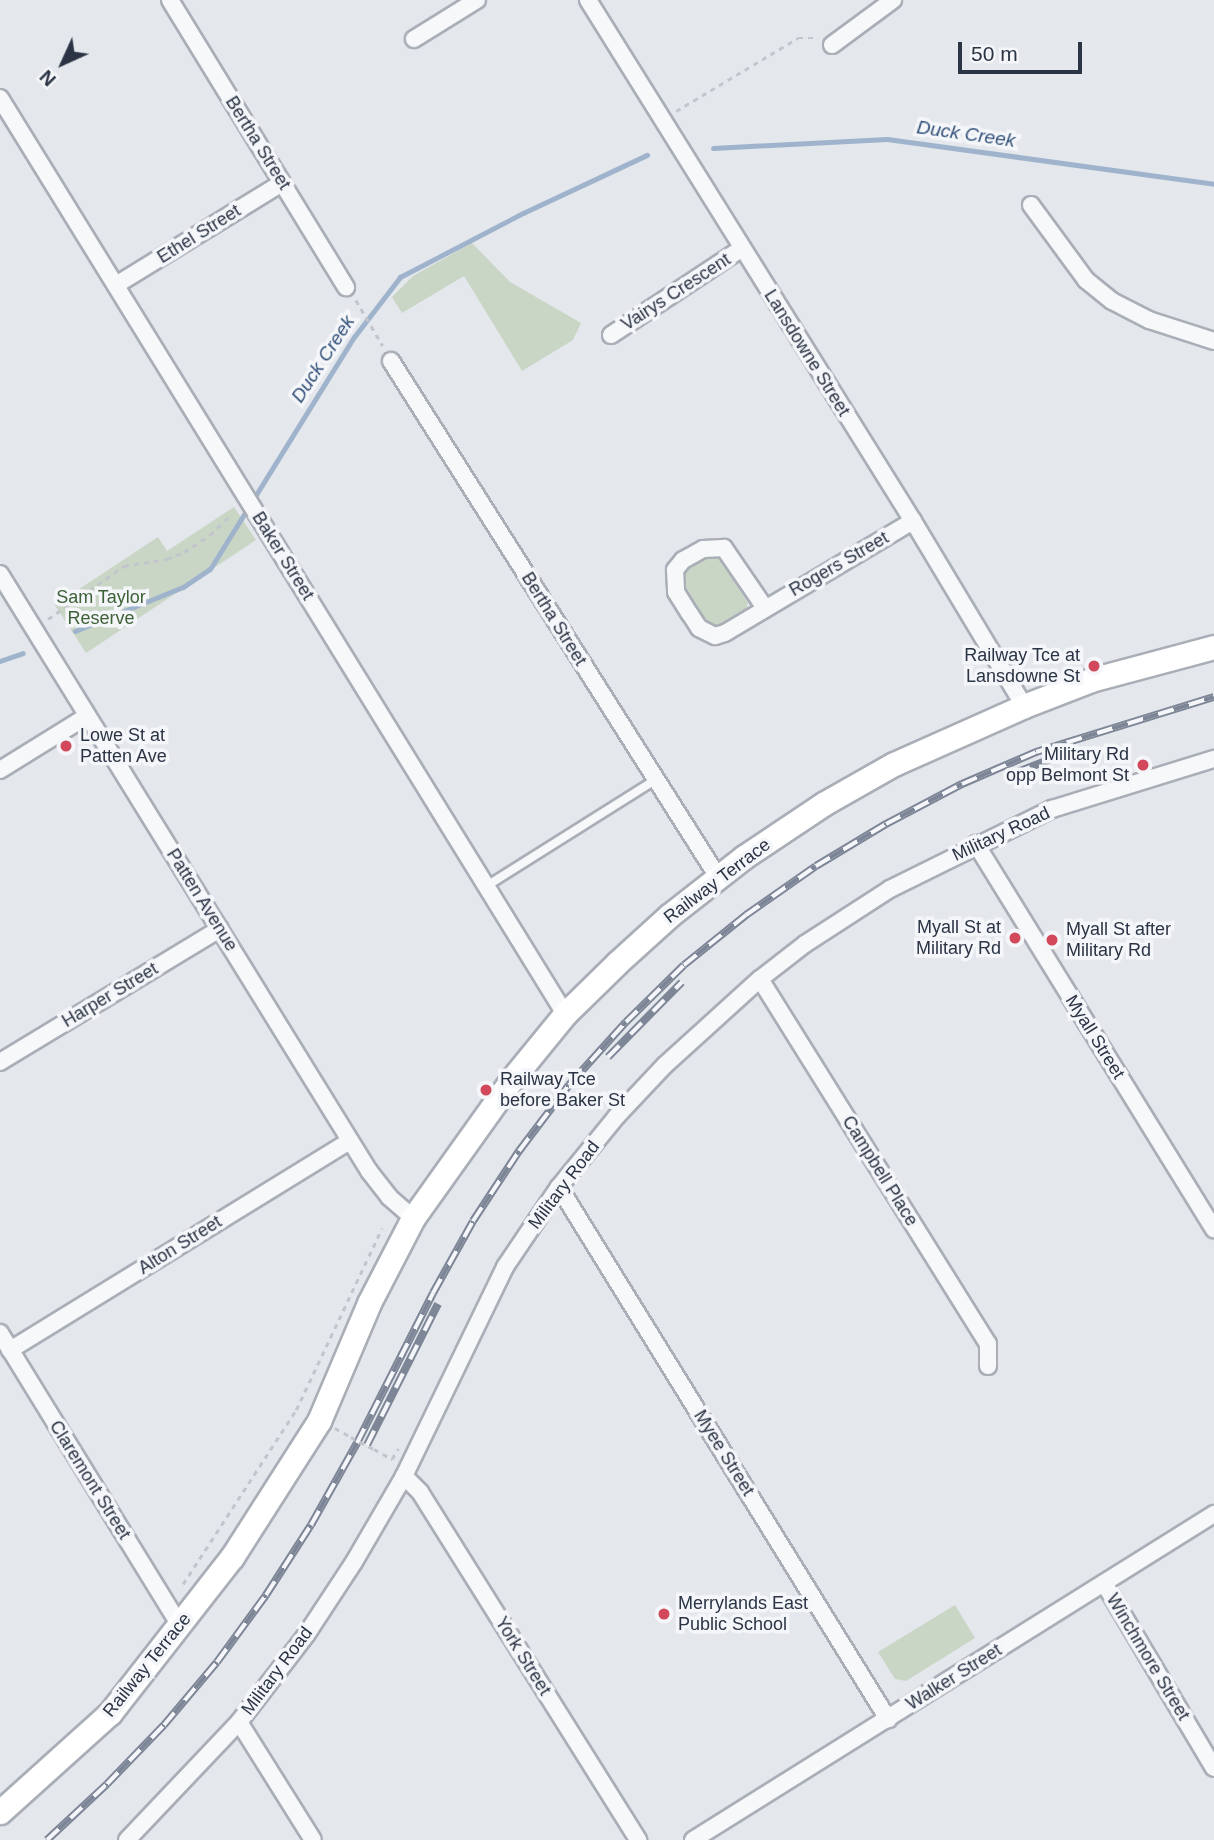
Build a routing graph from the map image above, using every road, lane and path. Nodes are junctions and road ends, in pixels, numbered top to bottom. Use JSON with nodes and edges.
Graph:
{"nodes":[{"id":1,"x":170,"y":0,"type":"edge"},
{"id":2,"x":477,"y":0,"type":"edge"},
{"id":3,"x":589,"y":0,"type":"edge"},
{"id":4,"x":893,"y":0,"type":"edge"},
{"id":5,"x":414,"y":39,"type":"dead end"},
{"id":6,"x":837,"y":41,"type":"joint"},
{"id":7,"x":0,"y":98,"type":"edge"},
{"id":8,"x":662,"y":120,"type":"junction"},
{"id":9,"x":282,"y":183,"type":"junction"},
{"id":10,"x":1031,"y":205,"type":"dead end"},
{"id":11,"x":741,"y":249,"type":"junction"},
{"id":12,"x":116,"y":285,"type":"junction"},
{"id":13,"x":346,"y":286,"type":"dead end"},
{"id":14,"x":363,"y":309,"type":"dead end"},
{"id":15,"x":611,"y":335,"type":"dead end"},
{"id":16,"x":1214,"y":341,"type":"edge"},
{"id":17,"x":391,"y":360,"type":"joint"},
{"id":18,"x":231,"y":514,"type":"dead end"},
{"id":19,"x":913,"y":521,"type":"junction"},
{"id":20,"x":0,"y":574,"type":"edge"},
{"id":21,"x":765,"y":608,"type":"junction"},
{"id":22,"x":37,"y":634,"type":"junction"},
{"id":23,"x":1214,"y":647,"type":"edge"},
{"id":24,"x":1024,"y":706,"type":"junction"},
{"id":25,"x":87,"y":716,"type":"junction"},
{"id":26,"x":1214,"y":759,"type":"edge"},
{"id":27,"x":0,"y":769,"type":"edge"},
{"id":28,"x":655,"y":780,"type":"junction"},
{"id":29,"x":976,"y":844,"type":"junction"},
{"id":30,"x":718,"y":877,"type":"junction"},
{"id":31,"x":485,"y":887,"type":"junction"},
{"id":32,"x":220,"y":929,"type":"junction"},
{"id":33,"x":760,"y":979,"type":"junction"},
{"id":34,"x":565,"y":1014,"type":"junction"},
{"id":35,"x":0,"y":1062,"type":"edge"},
{"id":36,"x":350,"y":1141,"type":"junction"},
{"id":37,"x":559,"y":1187,"type":"junction"},
{"id":38,"x":413,"y":1218,"type":"junction"},
{"id":39,"x":382,"y":1228,"type":"dead end"},
{"id":40,"x":1214,"y":1229,"type":"edge"},
{"id":41,"x":0,"y":1333,"type":"edge"},
{"id":42,"x":10,"y":1350,"type":"junction"},
{"id":43,"x":988,"y":1366,"type":"dead end"},
{"id":44,"x":334,"y":1428,"type":"dead end"},
{"id":45,"x":392,"y":1459,"type":"dead end"},
{"id":46,"x":404,"y":1476,"type":"junction"},
{"id":47,"x":1214,"y":1514,"type":"edge"},
{"id":48,"x":1104,"y":1583,"type":"junction"},
{"id":49,"x":183,"y":1584,"type":"dead end"},
{"id":50,"x":180,"y":1626,"type":"junction"},
{"id":51,"x":888,"y":1719,"type":"junction"},
{"id":52,"x":239,"y":1722,"type":"junction"},
{"id":53,"x":1214,"y":1768,"type":"edge"},
{"id":54,"x":0,"y":1812,"type":"edge"},
{"id":55,"x":127,"y":1840,"type":"edge"},
{"id":56,"x":313,"y":1840,"type":"edge"},
{"id":57,"x":638,"y":1840,"type":"edge"},
{"id":58,"x":694,"y":1840,"type":"edge"}],
"edges":[{"from":1,"to":9,"type":"street","name":"Bertha Street"},
{"from":2,"to":5,"type":"street"},
{"from":3,"to":8,"type":"street","name":"Lansdowne Street"},
{"from":4,"to":6,"type":"street"},
{"from":6,"to":8,"type":"path"},
{"from":7,"to":12,"type":"street","name":"Baker Street"},
{"from":8,"to":11,"type":"street","name":"Lansdowne Street"},
{"from":9,"to":12,"type":"street","name":"Ethel Street"},
{"from":9,"to":13,"type":"street","name":"Bertha Street"},
{"from":10,"to":16,"type":"street"},
{"from":11,"to":15,"type":"street","name":"Vairys Crescent"},
{"from":11,"to":19,"type":"street","name":"Lansdowne Street"},
{"from":12,"to":31,"type":"street","name":"Baker Street"},
{"from":14,"to":17,"type":"path"},
{"from":17,"to":28,"type":"street","name":"Bertha Street"},
{"from":18,"to":22,"type":"path"},
{"from":19,"to":21,"type":"street","name":"Rogers Street"},
{"from":19,"to":24,"type":"street","name":"Lansdowne Street"},
{"from":20,"to":22,"type":"street","name":"Patten Avenue"},
{"from":21,"to":21,"type":"street","name":"Rogers Street"},
{"from":22,"to":25,"type":"street","name":"Patten Avenue"},
{"from":23,"to":24,"type":"main road","name":"Railway Terrace"},
{"from":24,"to":30,"type":"main road","name":"Railway Terrace"},
{"from":25,"to":27,"type":"street"},
{"from":25,"to":32,"type":"street","name":"Patten Avenue"},
{"from":26,"to":29,"type":"street","name":"Military Road"},
{"from":28,"to":30,"type":"street","name":"Bertha Street"},
{"from":28,"to":31,"type":"lane"},
{"from":29,"to":33,"type":"street","name":"Military Road"},
{"from":29,"to":40,"type":"street","name":"Myall Street"},
{"from":30,"to":34,"type":"main road","name":"Railway Terrace"},
{"from":31,"to":34,"type":"street","name":"Baker Street"},
{"from":32,"to":35,"type":"street","name":"Harper Street"},
{"from":32,"to":36,"type":"street","name":"Patten Avenue"},
{"from":33,"to":37,"type":"street","name":"Military Road"},
{"from":33,"to":43,"type":"street","name":"Campbell Place"},
{"from":34,"to":38,"type":"main road","name":"Railway Terrace"},
{"from":36,"to":38,"type":"street","name":"Patten Avenue"},
{"from":36,"to":42,"type":"street","name":"Alton Street"},
{"from":37,"to":46,"type":"street","name":"Military Road"},
{"from":37,"to":51,"type":"street","name":"Myee Street"},
{"from":38,"to":50,"type":"main road","name":"Railway Terrace"},
{"from":39,"to":49,"type":"path"},
{"from":41,"to":42,"type":"street","name":"Claremont Street"},
{"from":42,"to":50,"type":"street","name":"Claremont Street"},
{"from":44,"to":45,"type":"path","bridge":true},
{"from":46,"to":52,"type":"street","name":"Military Road"},
{"from":46,"to":57,"type":"street","name":"York Street"},
{"from":47,"to":48,"type":"street","name":"Walker Street"},
{"from":48,"to":51,"type":"street","name":"Walker Street"},
{"from":48,"to":53,"type":"street","name":"Winchmore Street"},
{"from":50,"to":54,"type":"main road","name":"Railway Terrace"},
{"from":51,"to":58,"type":"street","name":"Walker Street"},
{"from":52,"to":55,"type":"street","name":"Military Road"},
{"from":52,"to":56,"type":"street"}]}
